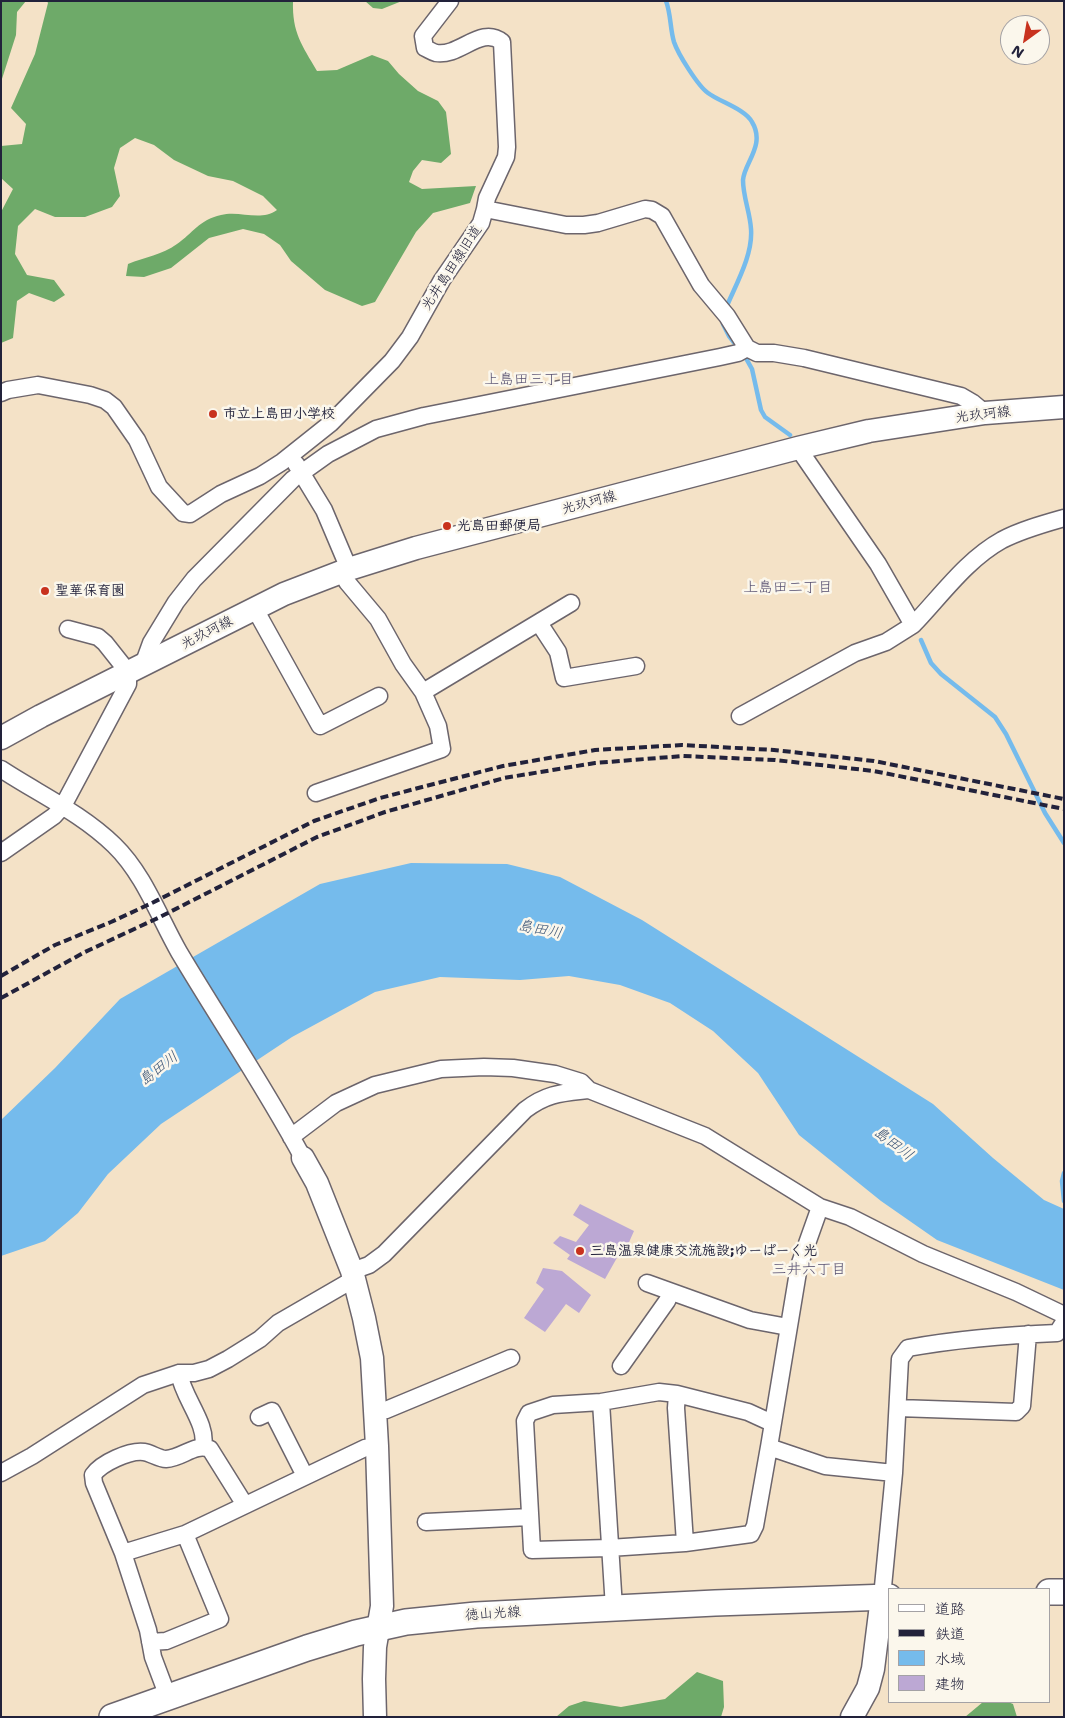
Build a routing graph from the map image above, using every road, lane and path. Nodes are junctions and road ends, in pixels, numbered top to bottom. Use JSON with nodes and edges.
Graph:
{"nodes":[{"id":1,"x":450,"y":1,"type":"edge"},
{"id":2,"x":485,"y":209,"type":"junction"},
{"id":3,"x":743,"y":350,"type":"junction"},
{"id":4,"x":1,"y":394,"type":"edge"},
{"id":5,"x":1064,"y":408,"type":"edge"},
{"id":6,"x":985,"y":413,"type":"junction"},
{"id":7,"x":798,"y":448,"type":"junction"},
{"id":8,"x":290,"y":456,"type":"junction"},
{"id":9,"x":301,"y":472,"type":"junction"},
{"id":10,"x":1064,"y":518,"type":"edge"},
{"id":11,"x":345,"y":570,"type":"junction"},
{"id":12,"x":571,"y":603,"type":"dead end"},
{"id":13,"x":255,"y":609,"type":"junction"},
{"id":14,"x":539,"y":623,"type":"junction"},
{"id":15,"x":913,"y":625,"type":"junction"},
{"id":16,"x":68,"y":629,"type":"dead end"},
{"id":17,"x":636,"y":666,"type":"dead end"},
{"id":18,"x":136,"y":668,"type":"junction"},
{"id":19,"x":424,"y":692,"type":"junction"},
{"id":20,"x":379,"y":696,"type":"dead end"},
{"id":21,"x":740,"y":716,"type":"dead end"},
{"id":22,"x":1,"y":738,"type":"edge"},
{"id":23,"x":1,"y":769,"type":"edge"},
{"id":24,"x":316,"y":793,"type":"dead end"},
{"id":25,"x":63,"y":806,"type":"junction"},
{"id":26,"x":1,"y":853,"type":"edge"},
{"id":27,"x":589,"y":1090,"type":"junction"},
{"id":28,"x":288,"y":1130,"type":"junction"},
{"id":29,"x":302,"y":1158,"type":"joint"},
{"id":30,"x":820,"y":1207,"type":"junction"},
{"id":31,"x":353,"y":1275,"type":"junction"},
{"id":32,"x":647,"y":1283,"type":"dead end"},
{"id":33,"x":672,"y":1292,"type":"junction"},
{"id":34,"x":1064,"y":1315,"type":"edge"},
{"id":35,"x":1064,"y":1322,"type":"edge"},
{"id":36,"x":788,"y":1327,"type":"junction"},
{"id":37,"x":1028,"y":1334,"type":"junction"},
{"id":38,"x":511,"y":1358,"type":"dead end"},
{"id":39,"x":621,"y":1366,"type":"dead end"},
{"id":40,"x":178,"y":1372,"type":"junction"},
{"id":41,"x":677,"y":1394,"type":"junction"},
{"id":42,"x":601,"y":1402,"type":"junction"},
{"id":43,"x":898,"y":1408,"type":"junction"},
{"id":44,"x":375,"y":1411,"type":"junction"},
{"id":45,"x":259,"y":1417,"type":"dead end"},
{"id":46,"x":772,"y":1423,"type":"junction"},
{"id":47,"x":203,"y":1446,"type":"junction"},
{"id":48,"x":377,"y":1446,"type":"junction"},
{"id":49,"x":769,"y":1447,"type":"junction"},
{"id":50,"x":894,"y":1473,"type":"junction"},
{"id":51,"x":1,"y":1474,"type":"edge"},
{"id":52,"x":305,"y":1476,"type":"junction"},
{"id":53,"x":245,"y":1505,"type":"junction"},
{"id":54,"x":530,"y":1517,"type":"junction"},
{"id":55,"x":426,"y":1522,"type":"dead end"},
{"id":56,"x":185,"y":1534,"type":"junction"},
{"id":57,"x":685,"y":1543,"type":"junction"},
{"id":58,"x":609,"y":1548,"type":"junction"},
{"id":59,"x":122,"y":1552,"type":"junction"},
{"id":60,"x":1050,"y":1592,"type":"edge"},
{"id":61,"x":1064,"y":1592,"type":"edge"},
{"id":62,"x":885,"y":1597,"type":"edge"},
{"id":63,"x":614,"y":1608,"type":"junction"},
{"id":64,"x":378,"y":1627,"type":"junction"},
{"id":65,"x":150,"y":1642,"type":"junction"},
{"id":66,"x":168,"y":1697,"type":"junction"},
{"id":67,"x":112,"y":1717,"type":"edge"},
{"id":68,"x":375,"y":1717,"type":"edge"},
{"id":69,"x":852,"y":1717,"type":"edge"}],
"edges":[{"from":1,"to":2,"type":"street","name":"光井島田線旧道"},
{"from":2,"to":3,"type":"street"},
{"from":2,"to":8,"type":"street","name":"光井島田線旧道"},
{"from":3,"to":6,"type":"street"},
{"from":3,"to":9,"type":"street"},
{"from":4,"to":8,"type":"street","name":"光井島田線旧道"},
{"from":5,"to":6,"type":"main road","name":"光玖珂線"},
{"from":6,"to":7,"type":"main road","name":"光玖珂線"},
{"from":7,"to":11,"type":"main road","name":"光玖珂線"},
{"from":7,"to":15,"type":"street"},
{"from":8,"to":9,"type":"street"},
{"from":9,"to":11,"type":"street"},
{"from":9,"to":18,"type":"street"},
{"from":10,"to":15,"type":"street"},
{"from":11,"to":13,"type":"main road","name":"光玖珂線"},
{"from":11,"to":19,"type":"street"},
{"from":12,"to":14,"type":"street"},
{"from":13,"to":18,"type":"main road","name":"光玖珂線"},
{"from":13,"to":20,"type":"street"},
{"from":14,"to":17,"type":"street"},
{"from":14,"to":19,"type":"street"},
{"from":15,"to":21,"type":"street"},
{"from":16,"to":18,"type":"street"},
{"from":18,"to":22,"type":"main road","name":"光玖珂線"},
{"from":18,"to":25,"type":"street"},
{"from":19,"to":24,"type":"street"},
{"from":23,"to":25,"type":"street"},
{"from":25,"to":26,"type":"street"},
{"from":25,"to":28,"type":"street"},
{"from":27,"to":28,"type":"street"},
{"from":27,"to":30,"type":"street"},
{"from":27,"to":31,"type":"street"},
{"from":28,"to":29,"type":"street"},
{"from":29,"to":31,"type":"main road"},
{"from":30,"to":34,"type":"street"},
{"from":30,"to":36,"type":"street"},
{"from":31,"to":40,"type":"street"},
{"from":31,"to":44,"type":"main road"},
{"from":32,"to":33,"type":"street"},
{"from":33,"to":36,"type":"street"},
{"from":33,"to":39,"type":"street"},
{"from":35,"to":37,"type":"street"},
{"from":36,"to":46,"type":"street"},
{"from":37,"to":43,"type":"street"},
{"from":37,"to":43,"type":"street"},
{"from":38,"to":44,"type":"street"},
{"from":40,"to":47,"type":"street"},
{"from":40,"to":51,"type":"street"},
{"from":41,"to":42,"type":"street"},
{"from":41,"to":46,"type":"street"},
{"from":41,"to":57,"type":"street"},
{"from":42,"to":54,"type":"street"},
{"from":42,"to":58,"type":"street"},
{"from":43,"to":50,"type":"street"},
{"from":44,"to":48,"type":"main road"},
{"from":45,"to":52,"type":"street"},
{"from":46,"to":49,"type":"street"},
{"from":47,"to":53,"type":"street"},
{"from":47,"to":59,"type":"street"},
{"from":48,"to":52,"type":"street"},
{"from":48,"to":64,"type":"main road"},
{"from":49,"to":50,"type":"street"},
{"from":49,"to":57,"type":"street"},
{"from":50,"to":62,"type":"street"},
{"from":52,"to":53,"type":"street"},
{"from":53,"to":56,"type":"street"},
{"from":54,"to":55,"type":"street"},
{"from":54,"to":58,"type":"street"},
{"from":56,"to":59,"type":"street"},
{"from":56,"to":65,"type":"street"},
{"from":57,"to":58,"type":"street"},
{"from":58,"to":63,"type":"street"},
{"from":59,"to":65,"type":"street"},
{"from":60,"to":61,"type":"main road"},
{"from":62,"to":63,"type":"main road","name":"徳山光線"},
{"from":62,"to":69,"type":"main road"},
{"from":63,"to":64,"type":"main road","name":"徳山光線"},
{"from":64,"to":66,"type":"main road","name":"徳山光線"},
{"from":64,"to":68,"type":"main road"},
{"from":65,"to":66,"type":"street"},
{"from":66,"to":67,"type":"main road","name":"徳山光線"}]}
